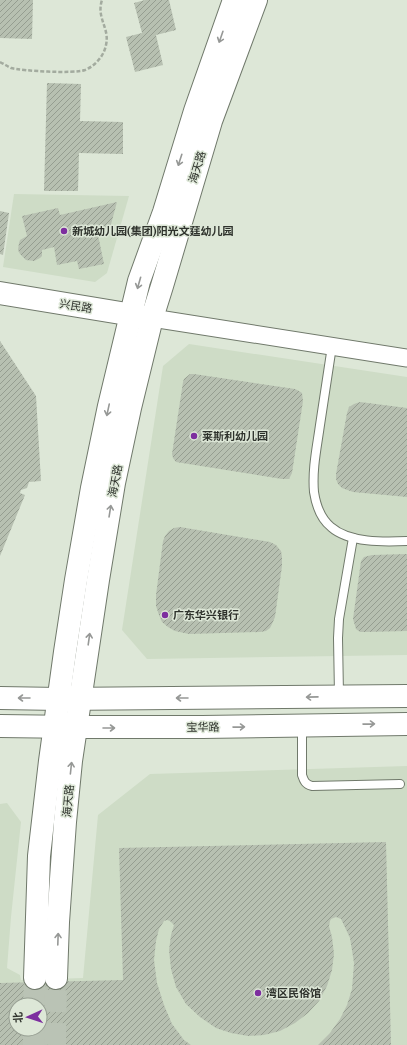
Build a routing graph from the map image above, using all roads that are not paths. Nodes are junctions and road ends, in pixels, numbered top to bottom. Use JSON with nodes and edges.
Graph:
{"nodes":[{"id":1,"x":234,"y":0,"type":"edge"},
{"id":2,"x":256,"y":0,"type":"edge"},
{"id":3,"x":0,"y":293,"type":"edge"},
{"id":4,"x":131,"y":314,"type":"junction"},
{"id":5,"x":152,"y":318,"type":"junction"},
{"id":6,"x":332,"y":346,"type":"junction"},
{"id":7,"x":407,"y":358,"type":"edge"},
{"id":8,"x":353,"y":538,"type":"junction"},
{"id":9,"x":407,"y":541,"type":"edge"},
{"id":10,"x":339,"y":696,"type":"junction"},
{"id":11,"x":407,"y":696,"type":"edge"},
{"id":12,"x":0,"y":698,"type":"edge"},
{"id":13,"x":81,"y":698,"type":"junction"},
{"id":14,"x":58,"y":699,"type":"junction"},
{"id":15,"x":407,"y":724,"type":"edge"},
{"id":16,"x":0,"y":726,"type":"edge"},
{"id":17,"x":302,"y":726,"type":"junction"},
{"id":18,"x":55,"y":727,"type":"junction"},
{"id":19,"x":76,"y":727,"type":"junction"},
{"id":20,"x":400,"y":784,"type":"dead end"}],
"edges":[{"from":1,"to":4,"type":"main road","name":"海天路","one_way":true},
{"from":2,"to":5,"type":"main road","name":"海天路"},
{"from":3,"to":4,"type":"main road","name":"兴民路"},
{"from":4,"to":5,"type":"main road","name":"兴民路"},
{"from":4,"to":14,"type":"main road","name":"海天路","one_way":true},
{"from":5,"to":6,"type":"street"},
{"from":13,"to":5,"type":"main road","name":"海天路","one_way":true},
{"from":6,"to":7,"type":"street"},
{"from":6,"to":8,"type":"lane"},
{"from":8,"to":9,"type":"lane"},
{"from":8,"to":10,"type":"lane"},
{"from":10,"to":11,"type":"main road"},
{"from":10,"to":13,"type":"main road","one_way":true},
{"from":14,"to":12,"type":"main road","one_way":true},
{"from":13,"to":14,"type":"main road"},
{"from":13,"to":19,"type":"main road","name":"海天路"},
{"from":14,"to":18,"type":"main road","name":"海天路"},
{"from":17,"to":15,"type":"main road","name":"宝华路","one_way":true},
{"from":16,"to":18,"type":"main road","name":"宝华路"},
{"from":19,"to":17,"type":"main road","name":"宝华路","one_way":true},
{"from":17,"to":20,"type":"lane"},
{"from":18,"to":19,"type":"main road","name":"宝华路"},
{"from":18,"to":19,"type":"main road","name":"海天路","one_way":true}]}
